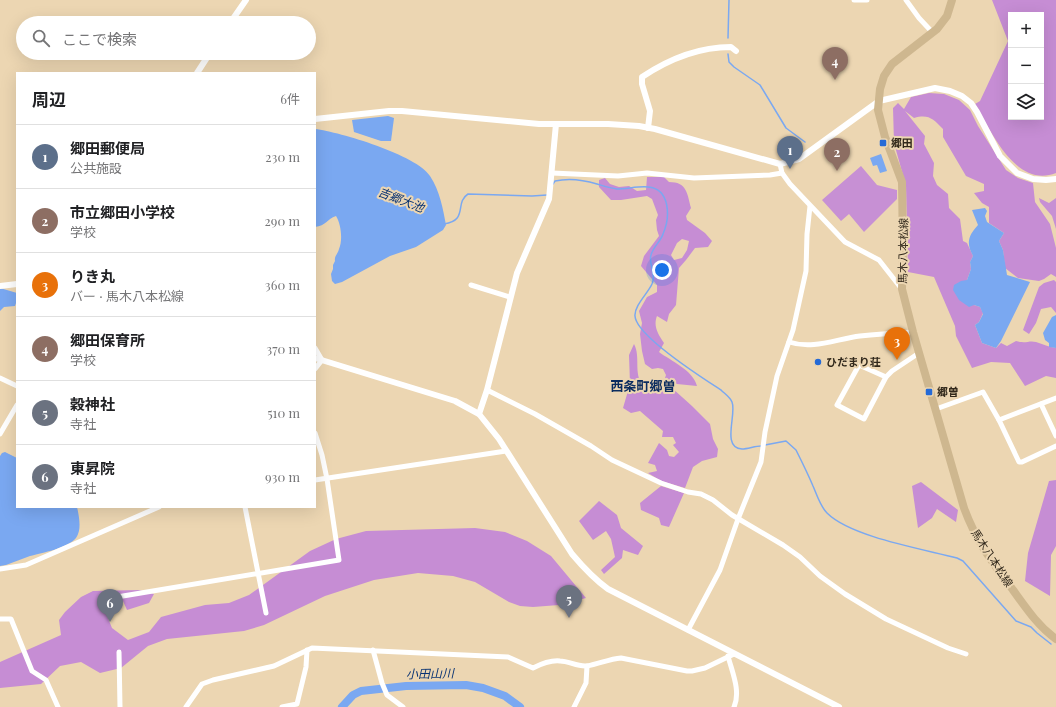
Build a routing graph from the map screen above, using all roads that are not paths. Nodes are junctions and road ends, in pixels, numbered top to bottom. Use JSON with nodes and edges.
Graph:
{"nodes":[{"id":1,"x":246,"y":0,"type":"edge"},
{"id":2,"x":854,"y":0,"type":"edge"},
{"id":3,"x":867,"y":0,"type":"edge"},
{"id":4,"x":906,"y":0,"type":"edge"},
{"id":5,"x":952,"y":0,"type":"edge"},
{"id":6,"x":235,"y":16,"type":"edge"},
{"id":7,"x":933,"y":33,"type":"junction"},
{"id":8,"x":736,"y":51,"type":"dead end"},
{"id":9,"x":205,"y":60,"type":"edge"},
{"id":10,"x":198,"y":72,"type":"edge"},
{"id":11,"x":879,"y":101,"type":"junction"},
{"id":12,"x":316,"y":119,"type":"edge"},
{"id":13,"x":556,"y":124,"type":"junction"},
{"id":14,"x":648,"y":128,"type":"junction"},
{"id":15,"x":780,"y":164,"type":"junction"},
{"id":16,"x":552,"y":173,"type":"junction"},
{"id":17,"x":782,"y":173,"type":"junction"},
{"id":18,"x":1056,"y":179,"type":"edge"},
{"id":19,"x":810,"y":206,"type":"junction"},
{"id":20,"x":16,"y":284,"type":"edge"},
{"id":21,"x":471,"y":285,"type":"dead end"},
{"id":22,"x":0,"y":286,"type":"edge"},
{"id":23,"x":902,"y":289,"type":"junction"},
{"id":24,"x":510,"y":296,"type":"junction"},
{"id":25,"x":913,"y":332,"type":"junction"},
{"id":26,"x":789,"y":342,"type":"junction"},
{"id":27,"x":316,"y":350,"type":"edge"},
{"id":28,"x":920,"y":353,"type":"junction"},
{"id":29,"x":316,"y":358,"type":"edge"},
{"id":30,"x":322,"y":360,"type":"junction"},
{"id":31,"x":316,"y":367,"type":"edge"},
{"id":32,"x":886,"y":377,"type":"junction"},
{"id":33,"x":0,"y":378,"type":"edge"},
{"id":34,"x":16,"y":386,"type":"edge"},
{"id":35,"x":487,"y":390,"type":"junction"},
{"id":36,"x":1056,"y":398,"type":"edge"},
{"id":37,"x":1041,"y":404,"type":"junction"},
{"id":38,"x":16,"y":407,"type":"edge"},
{"id":39,"x":936,"y":409,"type":"junction"},
{"id":40,"x":479,"y":414,"type":"junction"},
{"id":41,"x":999,"y":420,"type":"junction"},
{"id":42,"x":0,"y":434,"type":"edge"},
{"id":43,"x":316,"y":436,"type":"edge"},
{"id":44,"x":1056,"y":436,"type":"edge"},
{"id":45,"x":1056,"y":446,"type":"edge"},
{"id":46,"x":506,"y":451,"type":"junction"},
{"id":47,"x":327,"y":479,"type":"junction"},
{"id":48,"x":316,"y":480,"type":"edge"},
{"id":49,"x":157,"y":508,"type":"edge"},
{"id":50,"x":245,"y":508,"type":"edge"},
{"id":51,"x":738,"y":518,"type":"junction"},
{"id":52,"x":0,"y":569,"type":"edge"},
{"id":53,"x":258,"y":574,"type":"junction"},
{"id":54,"x":117,"y":597,"type":"dead end"},
{"id":55,"x":266,"y":613,"type":"dead end"},
{"id":56,"x":0,"y":619,"type":"edge"},
{"id":57,"x":688,"y":630,"type":"junction"},
{"id":58,"x":1056,"y":639,"type":"edge"},
{"id":59,"x":307,"y":650,"type":"junction"},
{"id":60,"x":372,"y":650,"type":"junction"},
{"id":61,"x":119,"y":652,"type":"dead end"},
{"id":62,"x":966,"y":654,"type":"dead end"},
{"id":63,"x":731,"y":655,"type":"junction"},
{"id":64,"x":587,"y":666,"type":"junction"},
{"id":65,"x":58,"y":707,"type":"edge"},
{"id":66,"x":120,"y":707,"type":"edge"},
{"id":67,"x":186,"y":707,"type":"edge"},
{"id":68,"x":282,"y":707,"type":"edge"},
{"id":69,"x":403,"y":707,"type":"edge"},
{"id":70,"x":574,"y":707,"type":"edge"},
{"id":71,"x":734,"y":707,"type":"edge"},
{"id":72,"x":839,"y":707,"type":"edge"}],
"edges":[{"from":1,"to":6,"type":"street"},
{"from":2,"to":3,"type":"street"},
{"from":4,"to":7,"type":"street"},
{"from":5,"to":7,"type":"main road","name":"馬木八本松線"},
{"from":7,"to":11,"type":"main road","name":"馬木八本松線"},
{"from":8,"to":14,"type":"street"},
{"from":9,"to":10,"type":"street"},
{"from":11,"to":15,"type":"street"},
{"from":11,"to":18,"type":"street"},
{"from":11,"to":23,"type":"main road","name":"馬木八本松線"},
{"from":12,"to":13,"type":"street"},
{"from":13,"to":14,"type":"street"},
{"from":13,"to":16,"type":"street"},
{"from":14,"to":15,"type":"street"},
{"from":15,"to":17,"type":"street"},
{"from":16,"to":17,"type":"street"},
{"from":16,"to":24,"type":"street"},
{"from":17,"to":19,"type":"street"},
{"from":19,"to":23,"type":"street"},
{"from":19,"to":26,"type":"street"},
{"from":20,"to":22,"type":"street"},
{"from":21,"to":24,"type":"street"},
{"from":23,"to":25,"type":"main road","name":"馬木八本松線"},
{"from":24,"to":35,"type":"street"},
{"from":25,"to":26,"type":"street"},
{"from":25,"to":28,"type":"main road","name":"馬木八本松線"},
{"from":26,"to":51,"type":"street"},
{"from":27,"to":30,"type":"street"},
{"from":28,"to":32,"type":"street"},
{"from":28,"to":39,"type":"main road","name":"馬木八本松線"},
{"from":29,"to":30,"type":"street"},
{"from":30,"to":31,"type":"street"},
{"from":30,"to":40,"type":"street"},
{"from":32,"to":32,"type":"street"},
{"from":33,"to":34,"type":"street"},
{"from":35,"to":40,"type":"street"},
{"from":35,"to":51,"type":"street"},
{"from":36,"to":37,"type":"street"},
{"from":37,"to":41,"type":"street"},
{"from":37,"to":44,"type":"street"},
{"from":38,"to":42,"type":"street"},
{"from":39,"to":41,"type":"street"},
{"from":39,"to":58,"type":"main road","name":"馬木八本松線"},
{"from":40,"to":46,"type":"street"},
{"from":41,"to":45,"type":"street"},
{"from":43,"to":47,"type":"street"},
{"from":46,"to":47,"type":"street"},
{"from":46,"to":57,"type":"street"},
{"from":47,"to":48,"type":"street"},
{"from":47,"to":53,"type":"street"},
{"from":49,"to":52,"type":"street"},
{"from":50,"to":53,"type":"street"},
{"from":51,"to":57,"type":"street"},
{"from":51,"to":62,"type":"street"},
{"from":53,"to":54,"type":"street"},
{"from":53,"to":55,"type":"street"},
{"from":56,"to":65,"type":"street"},
{"from":57,"to":63,"type":"street"},
{"from":59,"to":60,"type":"street"},
{"from":59,"to":67,"type":"street"},
{"from":59,"to":68,"type":"street"},
{"from":60,"to":64,"type":"street"},
{"from":60,"to":69,"type":"street"},
{"from":61,"to":66,"type":"street"},
{"from":63,"to":64,"type":"street"},
{"from":63,"to":71,"type":"street"},
{"from":63,"to":72,"type":"street"},
{"from":64,"to":70,"type":"street"}]}
